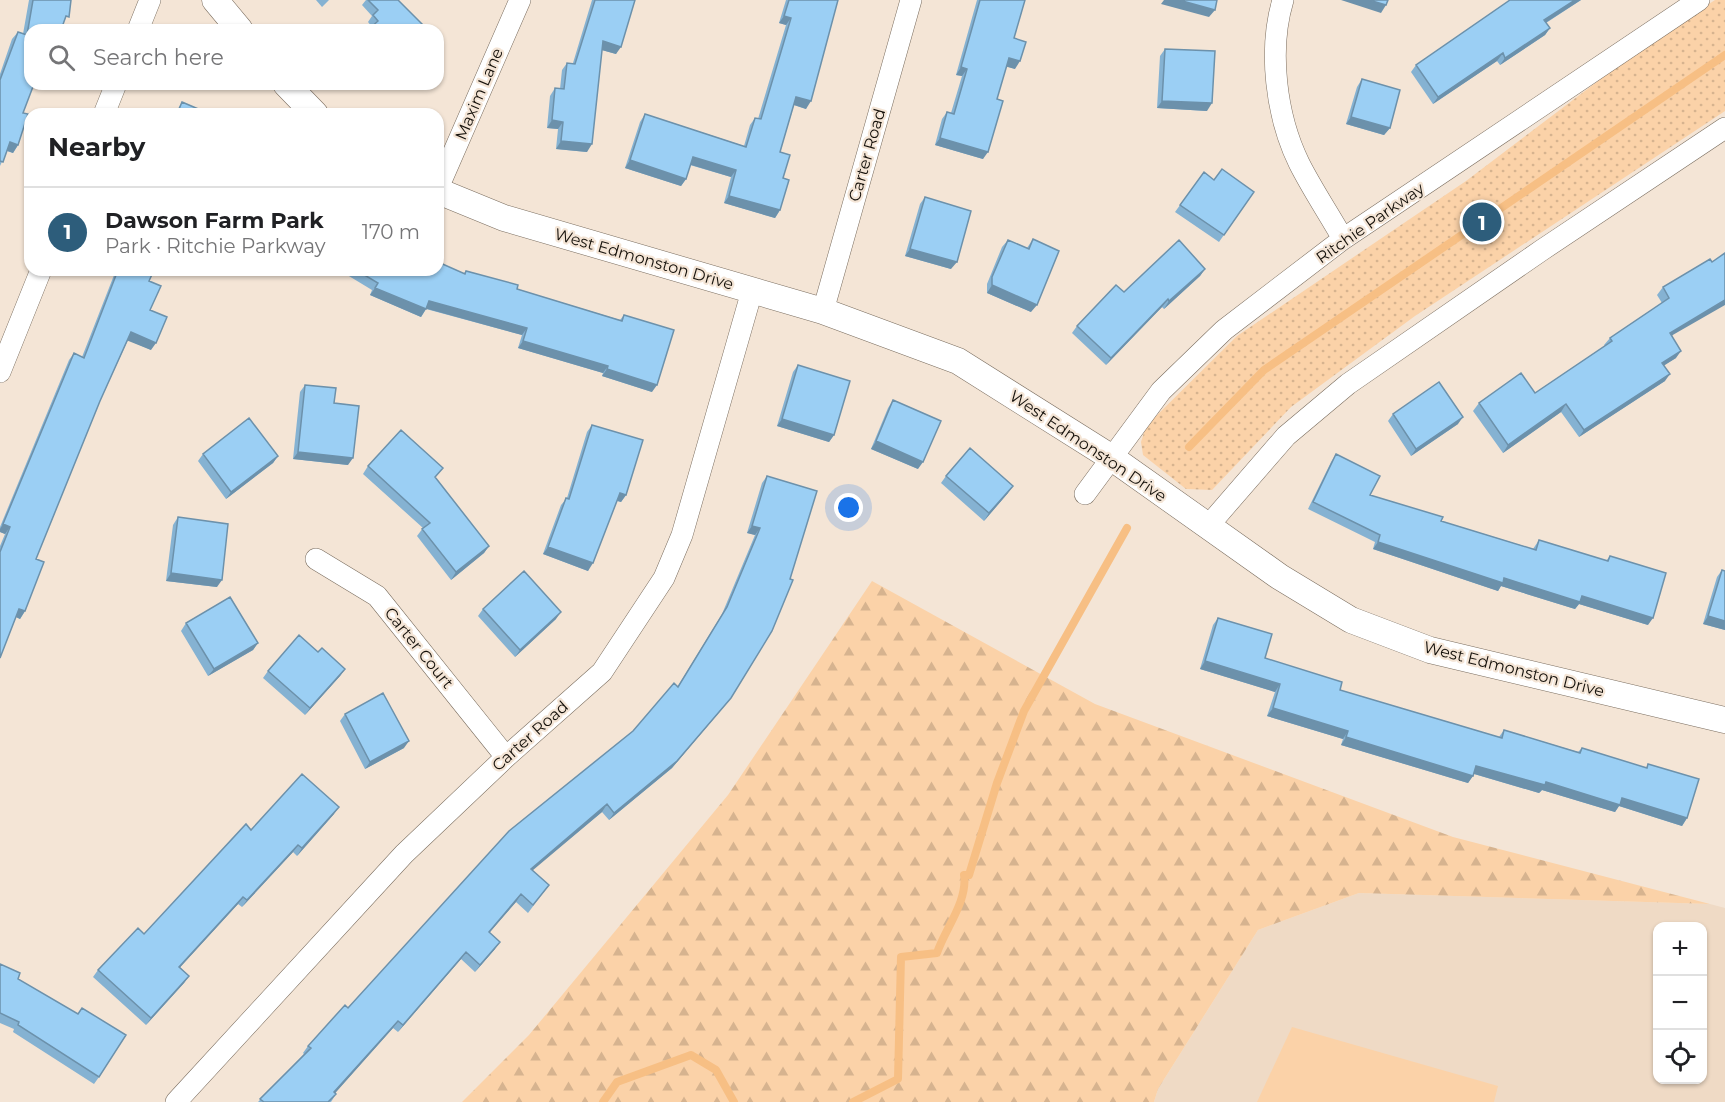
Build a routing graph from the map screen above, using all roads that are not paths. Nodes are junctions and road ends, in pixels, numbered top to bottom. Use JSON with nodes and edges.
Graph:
{"nodes":[{"id":1,"x":150,"y":0,"type":"edge"},
{"id":2,"x":215,"y":0,"type":"edge"},
{"id":3,"x":520,"y":0,"type":"edge"},
{"id":4,"x":911,"y":0,"type":"edge"},
{"id":5,"x":1283,"y":0,"type":"edge"},
{"id":6,"x":1700,"y":0,"type":"edge"},
{"id":7,"x":140,"y":24,"type":"edge"},
{"id":8,"x":235,"y":24,"type":"edge"},
{"id":9,"x":114,"y":90,"type":"edge"},
{"id":10,"x":292,"y":90,"type":"edge"},
{"id":11,"x":106,"y":108,"type":"edge"},
{"id":12,"x":309,"y":108,"type":"edge"},
{"id":13,"x":1725,"y":128,"type":"edge"},
{"id":14,"x":444,"y":176,"type":"edge"},
{"id":15,"x":444,"y":193,"type":"edge"},
{"id":16,"x":1343,"y":239,"type":"junction"},
{"id":17,"x":39,"y":276,"type":"edge"},
{"id":18,"x":752,"y":291,"type":"junction"},
{"id":19,"x":824,"y":311,"type":"junction"},
{"id":20,"x":0,"y":372,"type":"edge"},
{"id":21,"x":1112,"y":458,"type":"junction"},
{"id":22,"x":1084,"y":494,"type":"dead end"},
{"id":23,"x":1208,"y":526,"type":"junction"},
{"id":24,"x":316,"y":559,"type":"dead end"},
{"id":25,"x":1725,"y":720,"type":"edge"},
{"id":26,"x":506,"y":757,"type":"junction"},
{"id":27,"x":176,"y":1102,"type":"edge"}],
"edges":[{"from":1,"to":7,"type":"street"},
{"from":2,"to":8,"type":"street"},
{"from":3,"to":14,"type":"street","name":"Maxim Lane"},
{"from":4,"to":19,"type":"street","name":"Carter Road"},
{"from":5,"to":16,"type":"street"},
{"from":6,"to":16,"type":"street","name":"Ritchie Parkway"},
{"from":9,"to":11,"type":"street"},
{"from":10,"to":12,"type":"street"},
{"from":13,"to":23,"type":"street"},
{"from":15,"to":18,"type":"street","name":"West Edmonston Drive"},
{"from":16,"to":21,"type":"street","name":"Ritchie Parkway"},
{"from":17,"to":20,"type":"street"},
{"from":18,"to":19,"type":"street","name":"West Edmonston Drive"},
{"from":18,"to":26,"type":"street","name":"Carter Road"},
{"from":19,"to":21,"type":"street","name":"West Edmonston Drive"},
{"from":21,"to":22,"type":"street","name":"Ritchie Parkway"},
{"from":21,"to":23,"type":"street","name":"West Edmonston Drive"},
{"from":23,"to":25,"type":"street","name":"West Edmonston Drive"},
{"from":24,"to":26,"type":"street","name":"Carter Court"},
{"from":26,"to":27,"type":"street","name":"Carter Road"}]}
